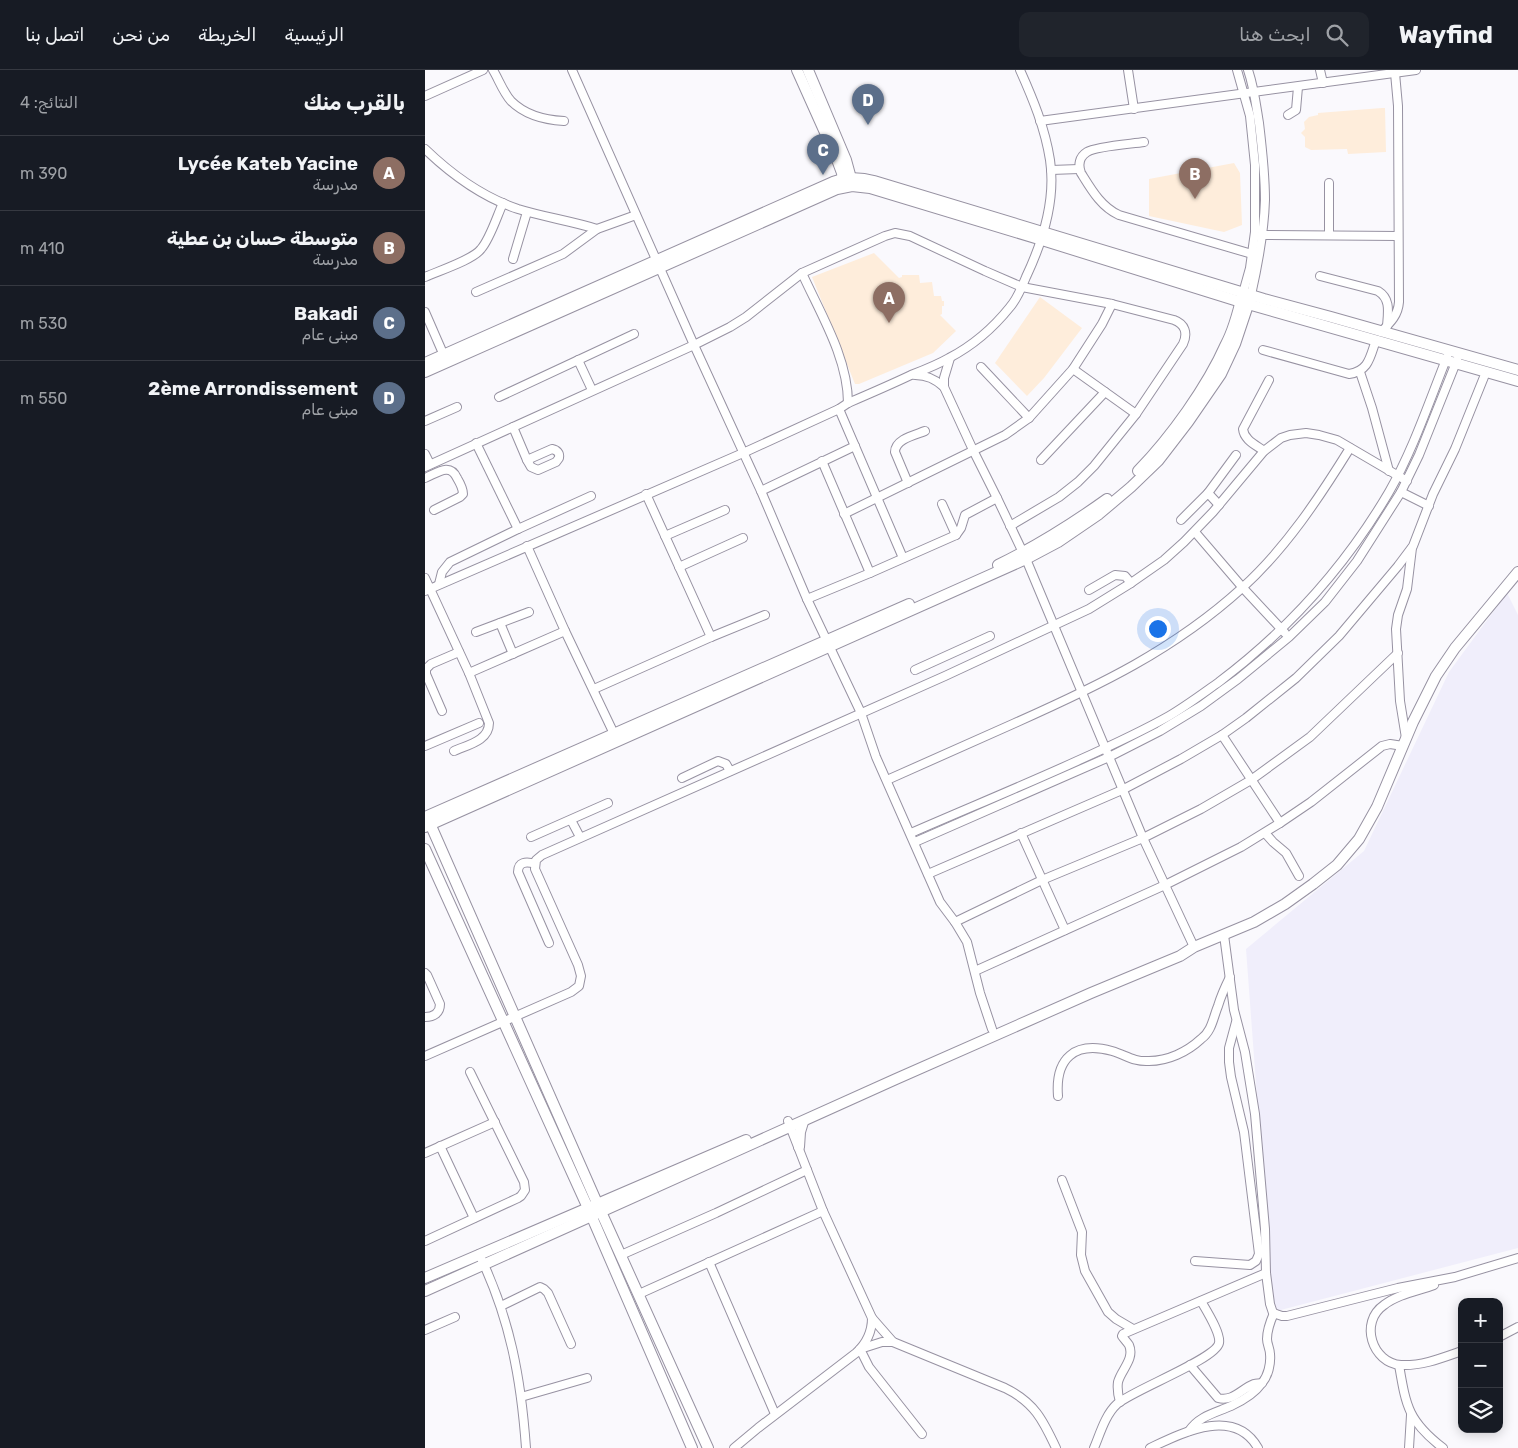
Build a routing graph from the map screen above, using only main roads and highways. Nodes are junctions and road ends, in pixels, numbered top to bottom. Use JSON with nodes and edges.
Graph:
{"nodes":[{"id":1,"x":797,"y":70,"type":"edge"},
{"id":2,"x":808,"y":70,"type":"edge"},
{"id":3,"x":843,"y":161,"type":"junction"},
{"id":4,"x":867,"y":179,"type":"junction"},
{"id":5,"x":845,"y":182,"type":"junction"},
{"id":6,"x":1043,"y":236,"type":"junction"},
{"id":7,"x":1246,"y":298,"type":"junction"},
{"id":8,"x":1453,"y":357,"type":"junction"},
{"id":9,"x":445,"y":358,"type":"junction"},
{"id":10,"x":425,"y":363,"type":"edge"},
{"id":11,"x":1518,"y":370,"type":"edge"},
{"id":12,"x":425,"y":372,"type":"edge"},
{"id":13,"x":1518,"y":381,"type":"edge"},
{"id":14,"x":1518,"y":572,"type":"edge"},
{"id":15,"x":426,"y":820,"type":"edge"},
{"id":16,"x":425,"y":849,"type":"edge"},
{"id":17,"x":1194,"y":947,"type":"junction"},
{"id":18,"x":803,"y":1122,"type":"junction"},
{"id":19,"x":790,"y":1124,"type":"junction"},
{"id":20,"x":799,"y":1148,"type":"road end"},
{"id":21,"x":594,"y":1210,"type":"junction"},
{"id":22,"x":425,"y":1278,"type":"edge"},
{"id":23,"x":425,"y":1291,"type":"edge"},
{"id":24,"x":683,"y":1427,"type":"junction"},
{"id":25,"x":683,"y":1448,"type":"edge"},
{"id":26,"x":692,"y":1448,"type":"edge"},
{"id":27,"x":708,"y":1448,"type":"edge"}],
"edges":[{"from":1,"to":3,"type":"main road"},
{"from":2,"to":3,"type":"main road"},
{"from":3,"to":4,"type":"main road"},
{"from":3,"to":5,"type":"main road"},
{"from":3,"to":5,"type":"main road"},
{"from":4,"to":5,"type":"main road"},
{"from":4,"to":6,"type":"main road"},
{"from":5,"to":6,"type":"main road"},
{"from":5,"to":9,"type":"main road"},
{"from":6,"to":7,"type":"main road"},
{"from":7,"to":8,"type":"main road"},
{"from":7,"to":15,"type":"main road"},
{"from":8,"to":11,"type":"main road"},
{"from":8,"to":13,"type":"main road"},
{"from":9,"to":10,"type":"main road"},
{"from":9,"to":12,"type":"main road"},
{"from":14,"to":17,"type":"main road"},
{"from":15,"to":21,"type":"main road"},
{"from":16,"to":21,"type":"main road"},
{"from":17,"to":18,"type":"main road"},
{"from":17,"to":19,"type":"main road"},
{"from":18,"to":19,"type":"main road"},
{"from":18,"to":20,"type":"main road"},
{"from":19,"to":21,"type":"main road"},
{"from":21,"to":22,"type":"main road"},
{"from":21,"to":23,"type":"main road"},
{"from":21,"to":24,"type":"main road"},
{"from":21,"to":27,"type":"main road"},
{"from":24,"to":25,"type":"main road"},
{"from":24,"to":26,"type":"main road"}]}
